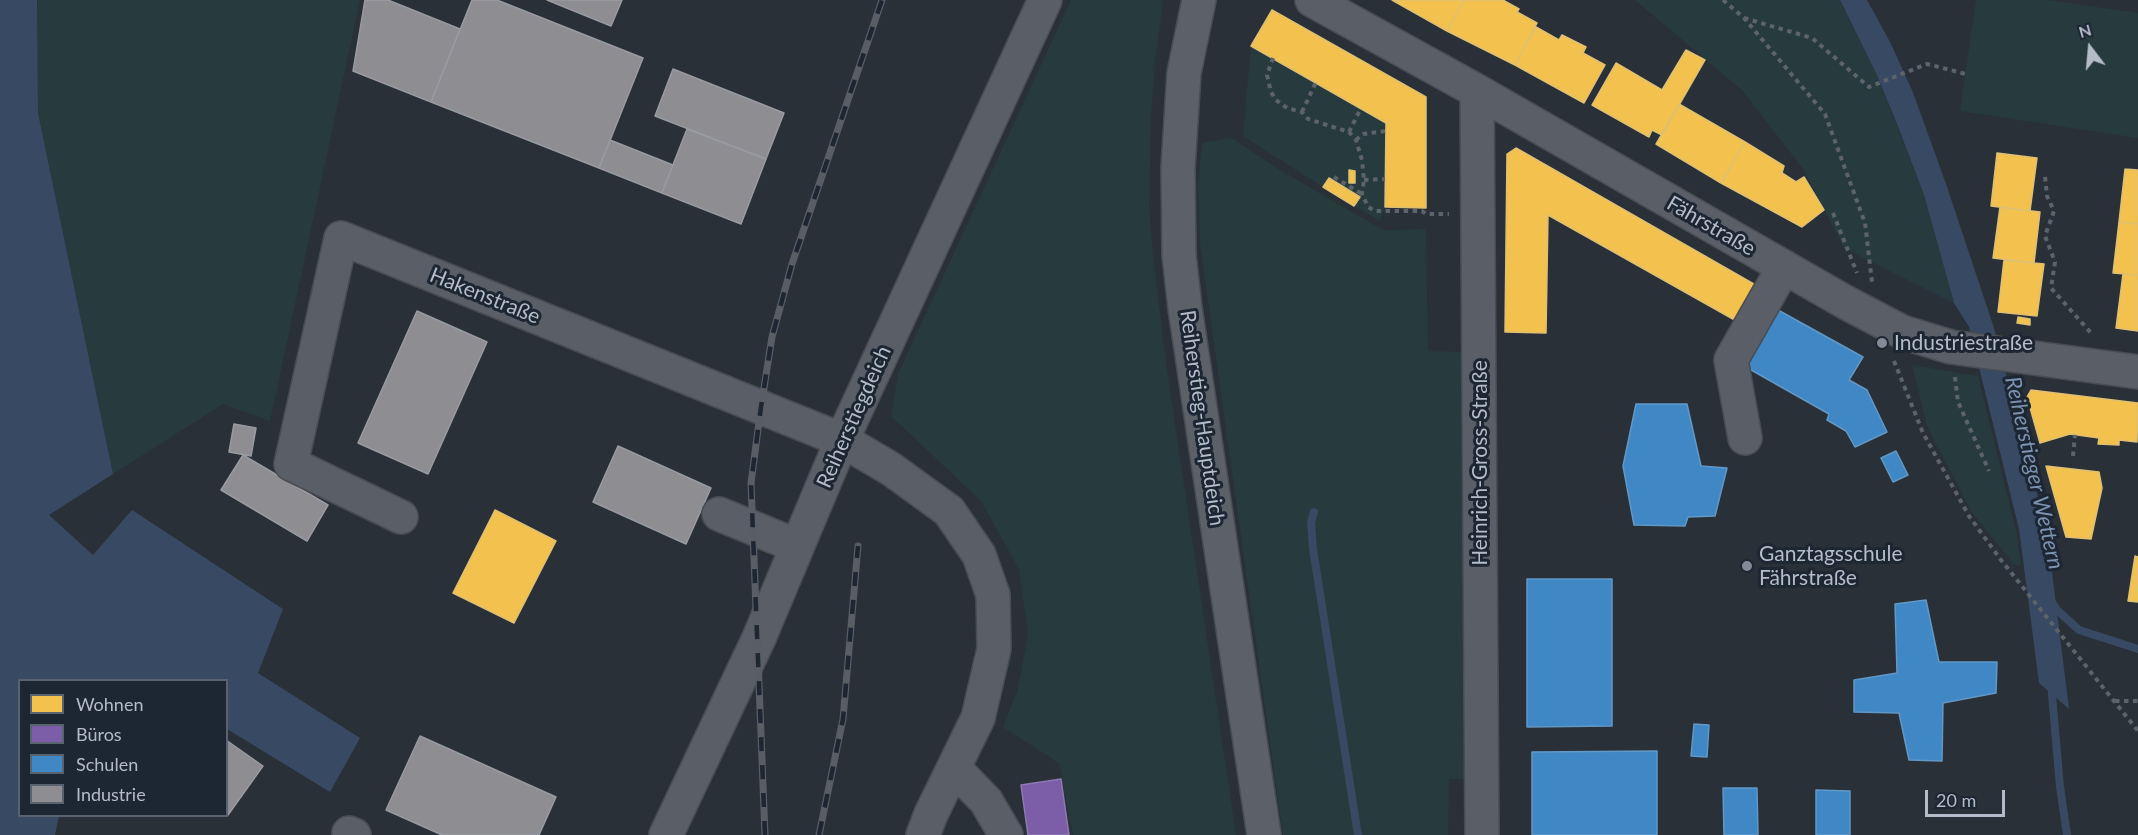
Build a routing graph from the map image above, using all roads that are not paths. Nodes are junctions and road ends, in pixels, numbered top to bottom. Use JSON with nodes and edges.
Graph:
{"nodes":[{"id":1,"x":1046,"y":0,"type":"edge"},
{"id":2,"x":1199,"y":0,"type":"edge"},
{"id":3,"x":1312,"y":0,"type":"edge"},
{"id":4,"x":1478,"y":91,"type":"junction"},
{"id":5,"x":1784,"y":267,"type":"junction"},
{"id":6,"x":2138,"y":372,"type":"edge"},
{"id":7,"x":1745,"y":438,"type":"dead end"},
{"id":8,"x":842,"y":440,"type":"junction"},
{"id":9,"x":719,"y":514,"type":"dead end"},
{"id":10,"x":401,"y":517,"type":"dead end"},
{"id":11,"x":797,"y":546,"type":"junction"},
{"id":12,"x":954,"y":768,"type":"junction"},
{"id":13,"x":666,"y":835,"type":"edge"},
{"id":14,"x":923,"y":835,"type":"edge"},
{"id":15,"x":1006,"y":835,"type":"edge"},
{"id":16,"x":1263,"y":835,"type":"edge"},
{"id":17,"x":1482,"y":835,"type":"edge"}],
"edges":[{"from":1,"to":8,"type":"street","name":"Reiherstiegdeich"},
{"from":2,"to":16,"type":"main road","name":"Reiherstieg-Hauptdeich"},
{"from":3,"to":4,"type":"street","name":"Fährstraße"},
{"from":4,"to":5,"type":"street","name":"Fährstraße"},
{"from":4,"to":17,"type":"street","name":"Heinrich-Gross-Straße"},
{"from":5,"to":6,"type":"street","name":"Fährstraße"},
{"from":5,"to":7,"type":"street"},
{"from":8,"to":10,"type":"street","name":"Hakenstraße"},
{"from":8,"to":11,"type":"street","name":"Reiherstiegdeich"},
{"from":8,"to":12,"type":"street"},
{"from":9,"to":11,"type":"street"},
{"from":11,"to":13,"type":"street","name":"Reiherstiegdeich"},
{"from":12,"to":14,"type":"street"},
{"from":12,"to":15,"type":"street"}]}
